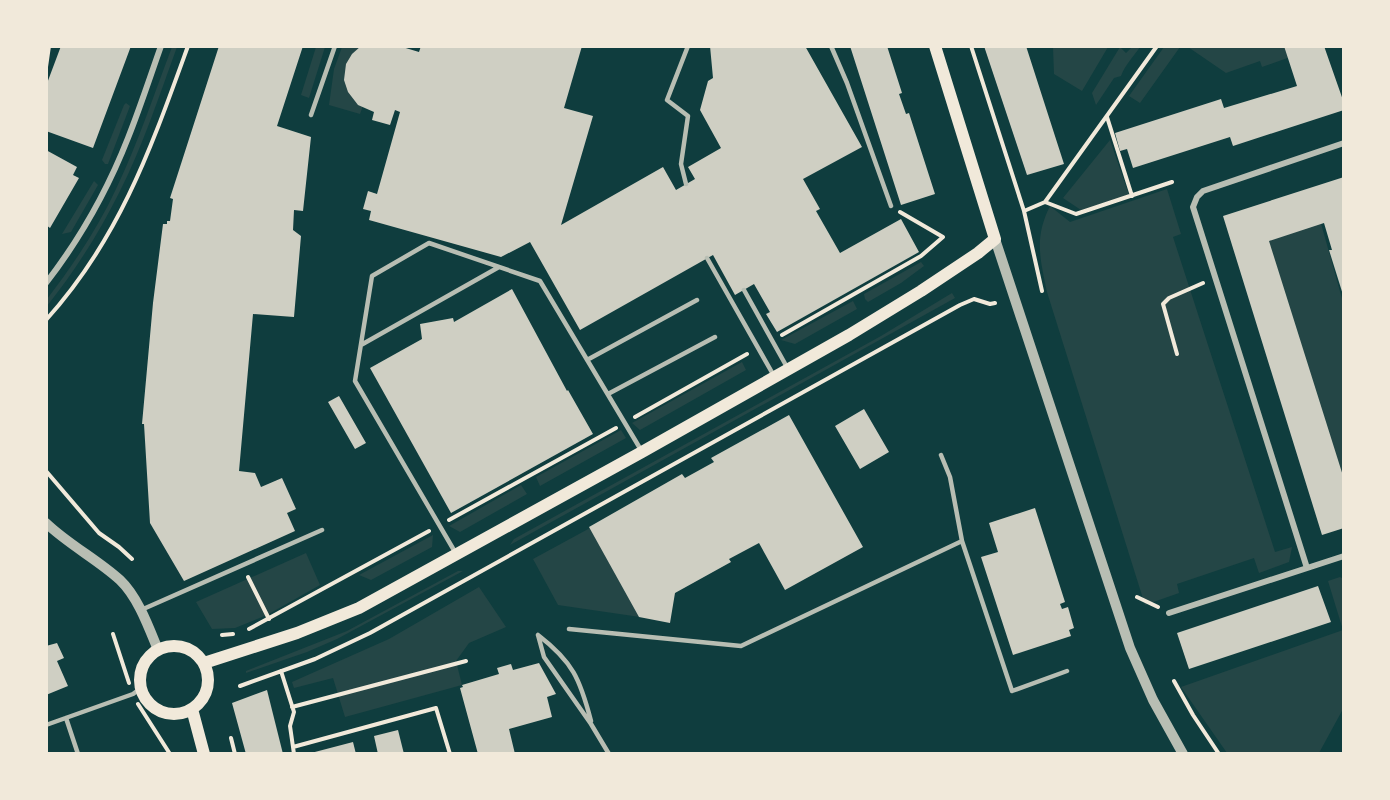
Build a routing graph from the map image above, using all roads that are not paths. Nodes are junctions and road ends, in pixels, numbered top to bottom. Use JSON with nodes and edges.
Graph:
{"nodes":[{"id":1,"x":161,"y":46,"type":"edge"},
{"id":2,"x":335,"y":46,"type":"edge"},
{"id":3,"x":687,"y":46,"type":"edge"},
{"id":4,"x":831,"y":46,"type":"edge"},
{"id":5,"x":935,"y":46,"type":"edge"},
{"id":6,"x":311,"y":115,"type":"dead end"},
{"id":7,"x":1344,"y":143,"type":"edge"},
{"id":8,"x":686,"y":184,"type":"dead end"},
{"id":9,"x":891,"y":206,"type":"road end"},
{"id":10,"x":995,"y":239,"type":"junction"},
{"id":11,"x":707,"y":258,"type":"dead end"},
{"id":12,"x":499,"y":267,"type":"junction"},
{"id":13,"x":46,"y":283,"type":"edge"},
{"id":14,"x":744,"y":290,"type":"dead end"},
{"id":15,"x":697,"y":300,"type":"dead end"},
{"id":16,"x":715,"y":337,"type":"dead end"},
{"id":17,"x":361,"y":345,"type":"junction"},
{"id":18,"x":587,"y":360,"type":"junction"},
{"id":19,"x":788,"y":369,"type":"junction"},
{"id":20,"x":774,"y":377,"type":"junction"},
{"id":21,"x":608,"y":394,"type":"junction"},
{"id":22,"x":642,"y":452,"type":"junction"},
{"id":23,"x":941,"y":455,"type":"dead end"},
{"id":24,"x":46,"y":523,"type":"edge"},
{"id":25,"x":322,"y":530,"type":"dead end"},
{"id":26,"x":962,"y":541,"type":"junction"},
{"id":27,"x":457,"y":555,"type":"junction"},
{"id":28,"x":1344,"y":556,"type":"edge"},
{"id":29,"x":1307,"y":568,"type":"junction"},
{"id":30,"x":141,"y":610,"type":"junction"},
{"id":31,"x":1169,"y":613,"type":"road end"},
{"id":32,"x":569,"y":629,"type":"dead end"},
{"id":33,"x":158,"y":650,"type":"junction"},
{"id":34,"x":204,"y":663,"type":"junction"},
{"id":35,"x":1067,"y":671,"type":"dead end"},
{"id":36,"x":141,"y":688,"type":"junction"},
{"id":37,"x":192,"y":709,"type":"junction"},
{"id":38,"x":66,"y":718,"type":"junction"},
{"id":39,"x":591,"y":724,"type":"junction"},
{"id":40,"x":46,"y":725,"type":"edge"},
{"id":41,"x":78,"y":753,"type":"edge"},
{"id":42,"x":204,"y":753,"type":"edge"},
{"id":43,"x":609,"y":753,"type":"edge"},
{"id":44,"x":1183,"y":753,"type":"edge"}],
"edges":[{"from":1,"to":13,"type":"street"},
{"from":2,"to":6,"type":"lane"},
{"from":3,"to":8,"type":"lane"},
{"from":4,"to":9,"type":"lane"},
{"from":5,"to":10,"type":"main road"},
{"from":7,"to":29,"type":"street"},
{"from":10,"to":19,"type":"main road"},
{"from":10,"to":44,"type":"street"},
{"from":11,"to":20,"type":"lane"},
{"from":12,"to":17,"type":"lane"},
{"from":12,"to":17,"type":"lane"},
{"from":12,"to":18,"type":"lane"},
{"from":14,"to":19,"type":"lane"},
{"from":15,"to":18,"type":"lane"},
{"from":16,"to":21,"type":"lane"},
{"from":17,"to":27,"type":"lane"},
{"from":18,"to":21,"type":"lane"},
{"from":19,"to":20,"type":"main road"},
{"from":20,"to":22,"type":"main road"},
{"from":21,"to":22,"type":"lane"},
{"from":22,"to":27,"type":"main road"},
{"from":23,"to":26,"type":"lane"},
{"from":24,"to":30,"type":"street"},
{"from":25,"to":30,"type":"lane"},
{"from":26,"to":32,"type":"lane"},
{"from":26,"to":35,"type":"lane"},
{"from":27,"to":34,"type":"main road"},
{"from":28,"to":29,"type":"street"},
{"from":29,"to":31,"type":"street"},
{"from":30,"to":33,"type":"street"},
{"from":33,"to":34,"type":"main road"},
{"from":33,"to":36,"type":"main road"},
{"from":34,"to":37,"type":"main road"},
{"from":36,"to":37,"type":"main road"},
{"from":36,"to":38,"type":"lane"},
{"from":37,"to":42,"type":"main road"},
{"from":38,"to":40,"type":"lane"},
{"from":38,"to":41,"type":"lane"},
{"from":39,"to":39,"type":"lane"},
{"from":39,"to":43,"type":"lane"}]}
